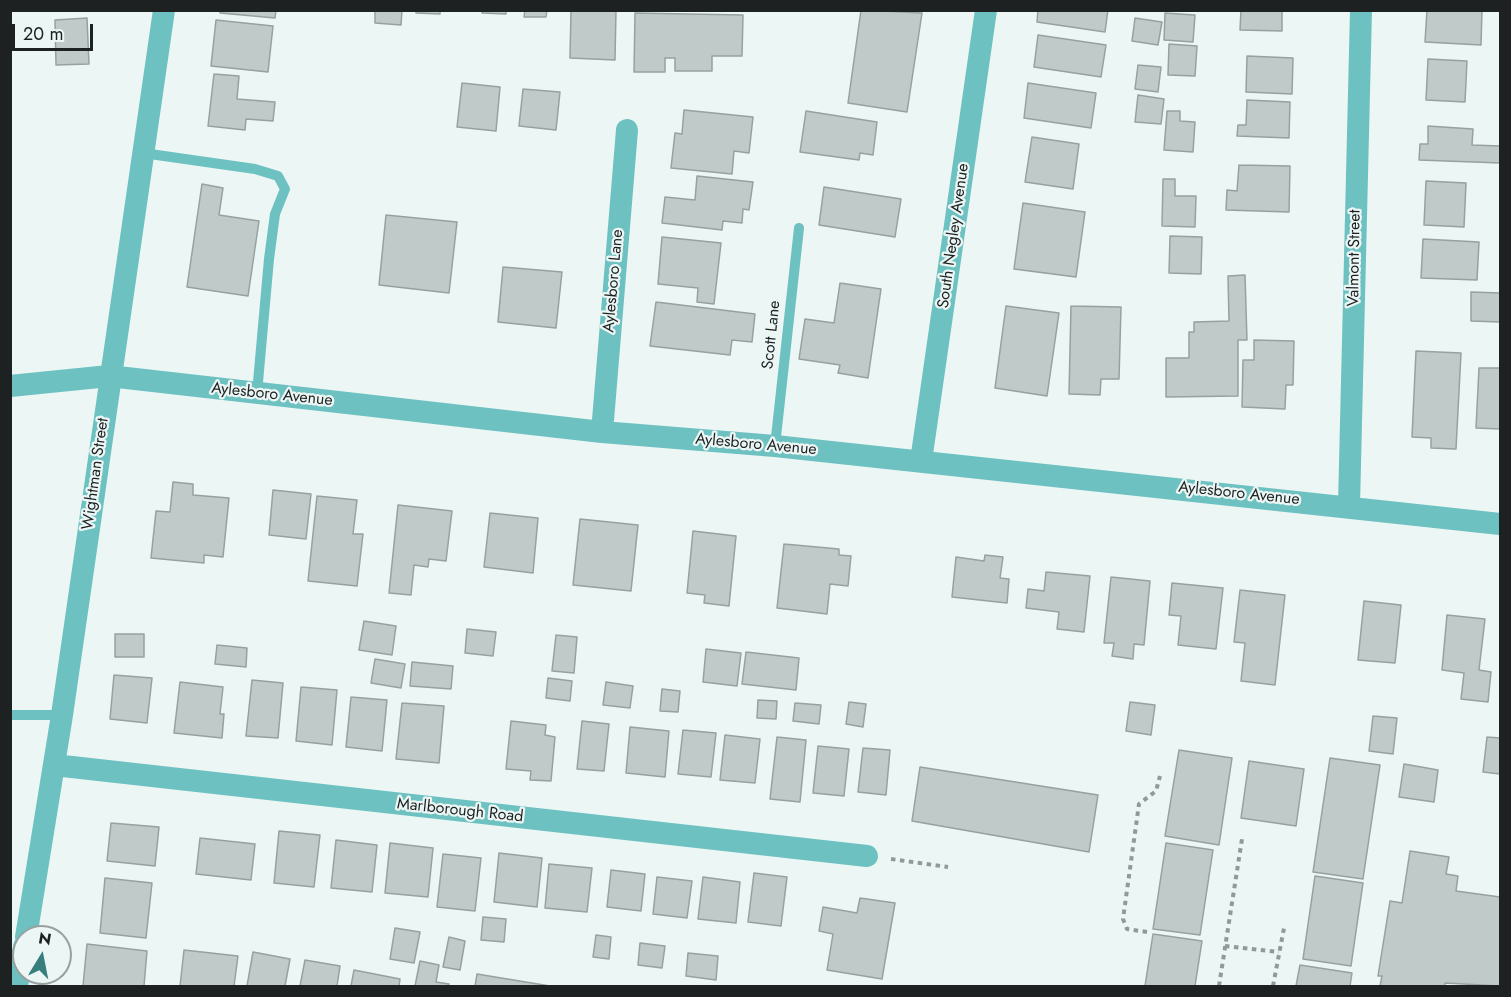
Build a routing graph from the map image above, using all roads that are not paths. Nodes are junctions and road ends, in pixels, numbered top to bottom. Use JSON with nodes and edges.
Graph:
{"nodes":[{"id":1,"x":164,"y":10,"type":"edge"},
{"id":2,"x":986,"y":10,"type":"edge"},
{"id":3,"x":1361,"y":10,"type":"edge"},
{"id":4,"x":627,"y":130,"type":"dead end"},
{"id":5,"x":143,"y":153,"type":"junction"},
{"id":6,"x":799,"y":228,"type":"dead end"},
{"id":7,"x":110,"y":376,"type":"junction"},
{"id":8,"x":10,"y":386,"type":"edge"},
{"id":9,"x":257,"y":393,"type":"junction"},
{"id":10,"x":602,"y":432,"type":"junction"},
{"id":11,"x":775,"y":446,"type":"junction"},
{"id":12,"x":921,"y":461,"type":"junction"},
{"id":13,"x":1349,"y":505,"type":"junction"},
{"id":14,"x":1500,"y":524,"type":"edge"},
{"id":15,"x":10,"y":715,"type":"edge"},
{"id":16,"x":62,"y":715,"type":"junction"},
{"id":17,"x":54,"y":765,"type":"junction"},
{"id":18,"x":867,"y":856,"type":"road end"},
{"id":19,"x":28,"y":925,"type":"edge"}],
"edges":[{"from":1,"to":5,"type":"street","name":"Wightman Street"},
{"from":2,"to":12,"type":"street","name":"South Negley Avenue"},
{"from":3,"to":13,"type":"street","name":"Valmont Street"},
{"from":4,"to":10,"type":"street","name":"Aylesboro Lane"},
{"from":5,"to":7,"type":"street","name":"Wightman Street"},
{"from":5,"to":9,"type":"lane"},
{"from":6,"to":11,"type":"lane","name":"Scott Lane"},
{"from":7,"to":8,"type":"street","name":"Aylesboro Avenue"},
{"from":7,"to":9,"type":"street","name":"Aylesboro Avenue"},
{"from":7,"to":16,"type":"street","name":"Wightman Street"},
{"from":9,"to":10,"type":"street","name":"Aylesboro Avenue"},
{"from":10,"to":11,"type":"street","name":"Aylesboro Avenue"},
{"from":11,"to":12,"type":"street","name":"Aylesboro Avenue"},
{"from":12,"to":13,"type":"street","name":"Aylesboro Avenue"},
{"from":13,"to":14,"type":"street","name":"Aylesboro Avenue"},
{"from":15,"to":16,"type":"lane"},
{"from":16,"to":17,"type":"street","name":"Wightman Street"},
{"from":17,"to":18,"type":"street","name":"Marlborough Road"},
{"from":17,"to":19,"type":"street","name":"Wightman Street"}]}
